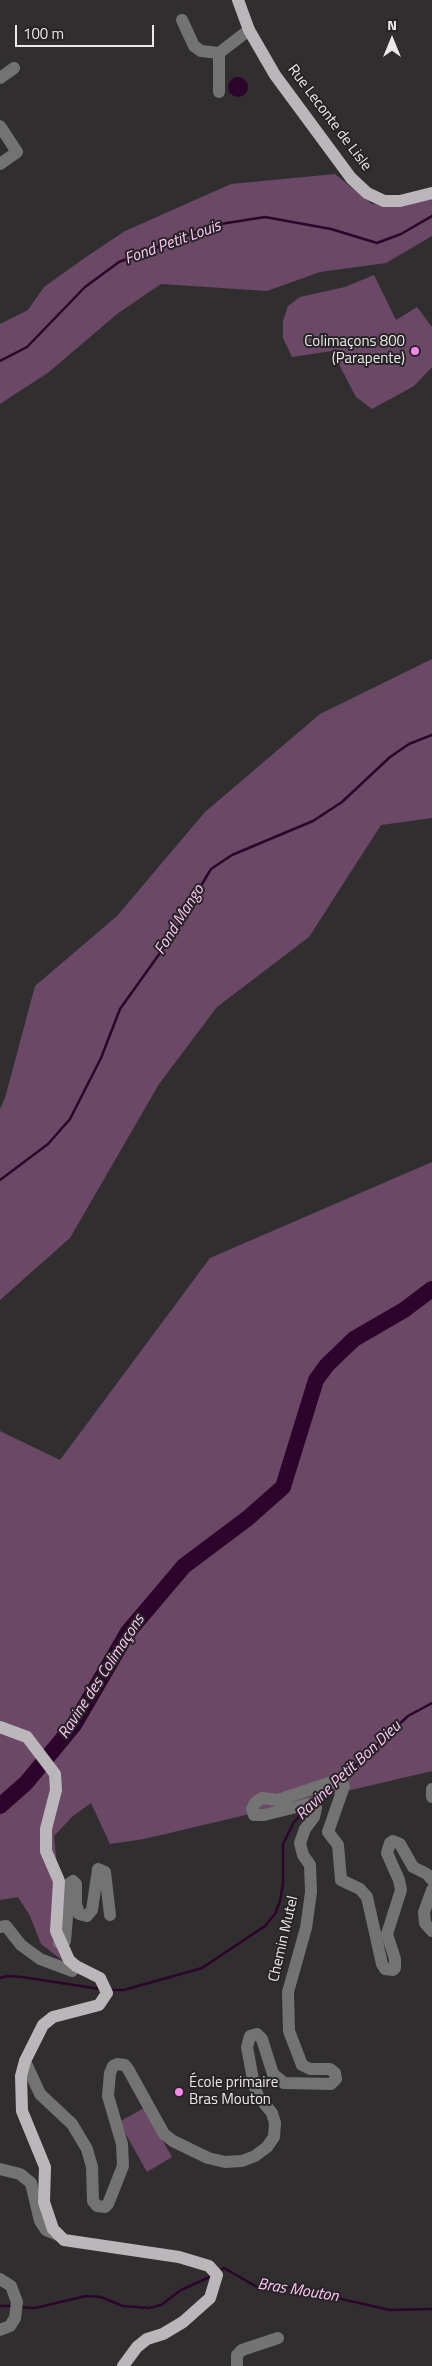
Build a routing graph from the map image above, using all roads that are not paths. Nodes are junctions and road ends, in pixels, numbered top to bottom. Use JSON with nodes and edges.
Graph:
{"nodes":[{"id":1,"x":238,"y":0,"type":"edge"},
{"id":2,"x":182,"y":20,"type":"dead end"},
{"id":3,"x":249,"y":30,"type":"junction"},
{"id":4,"x":219,"y":53,"type":"junction"},
{"id":5,"x":14,"y":68,"type":"dead end"},
{"id":6,"x":0,"y":78,"type":"edge"},
{"id":7,"x":219,"y":92,"type":"dead end"},
{"id":8,"x":0,"y":126,"type":"edge"},
{"id":9,"x":0,"y":164,"type":"edge"},
{"id":10,"x":432,"y":193,"type":"edge"},
{"id":11,"x":0,"y":1727,"type":"edge"},
{"id":12,"x":432,"y":1789,"type":"edge"},
{"id":13,"x":432,"y":1797,"type":"edge"},
{"id":14,"x":432,"y":1880,"type":"edge"},
{"id":15,"x":432,"y":1890,"type":"edge"},
{"id":16,"x":110,"y":1915,"type":"dead end"},
{"id":17,"x":0,"y":1927,"type":"edge"},
{"id":18,"x":432,"y":1931,"type":"edge"},
{"id":19,"x":59,"y":1943,"type":"junction"},
{"id":20,"x":76,"y":1966,"type":"junction"},
{"id":21,"x":25,"y":2061,"type":"junction"},
{"id":22,"x":0,"y":2169,"type":"edge"},
{"id":23,"x":58,"y":2235,"type":"junction"},
{"id":24,"x":5,"y":2283,"type":"edge"},
{"id":25,"x":5,"y":2328,"type":"edge"},
{"id":26,"x":278,"y":2338,"type":"dead end"},
{"id":27,"x":123,"y":2366,"type":"edge"},
{"id":28,"x":236,"y":2366,"type":"edge"}],
"edges":[{"from":1,"to":3,"type":"main road","name":"Rue Leconte de Lisle"},
{"from":2,"to":4,"type":"street"},
{"from":3,"to":4,"type":"street"},
{"from":3,"to":10,"type":"main road","name":"Rue Leconte de Lisle"},
{"from":4,"to":7,"type":"street"},
{"from":5,"to":6,"type":"street"},
{"from":8,"to":9,"type":"street"},
{"from":11,"to":19,"type":"main road"},
{"from":12,"to":13,"type":"street"},
{"from":14,"to":21,"type":"street","name":"Chemin Mutel"},
{"from":15,"to":18,"type":"street"},
{"from":16,"to":19,"type":"street"},
{"from":17,"to":20,"type":"street"},
{"from":19,"to":20,"type":"main road"},
{"from":20,"to":21,"type":"main road"},
{"from":21,"to":23,"type":"main road"},
{"from":22,"to":23,"type":"street"},
{"from":23,"to":27,"type":"main road"},
{"from":24,"to":25,"type":"street"},
{"from":26,"to":28,"type":"street"}]}
